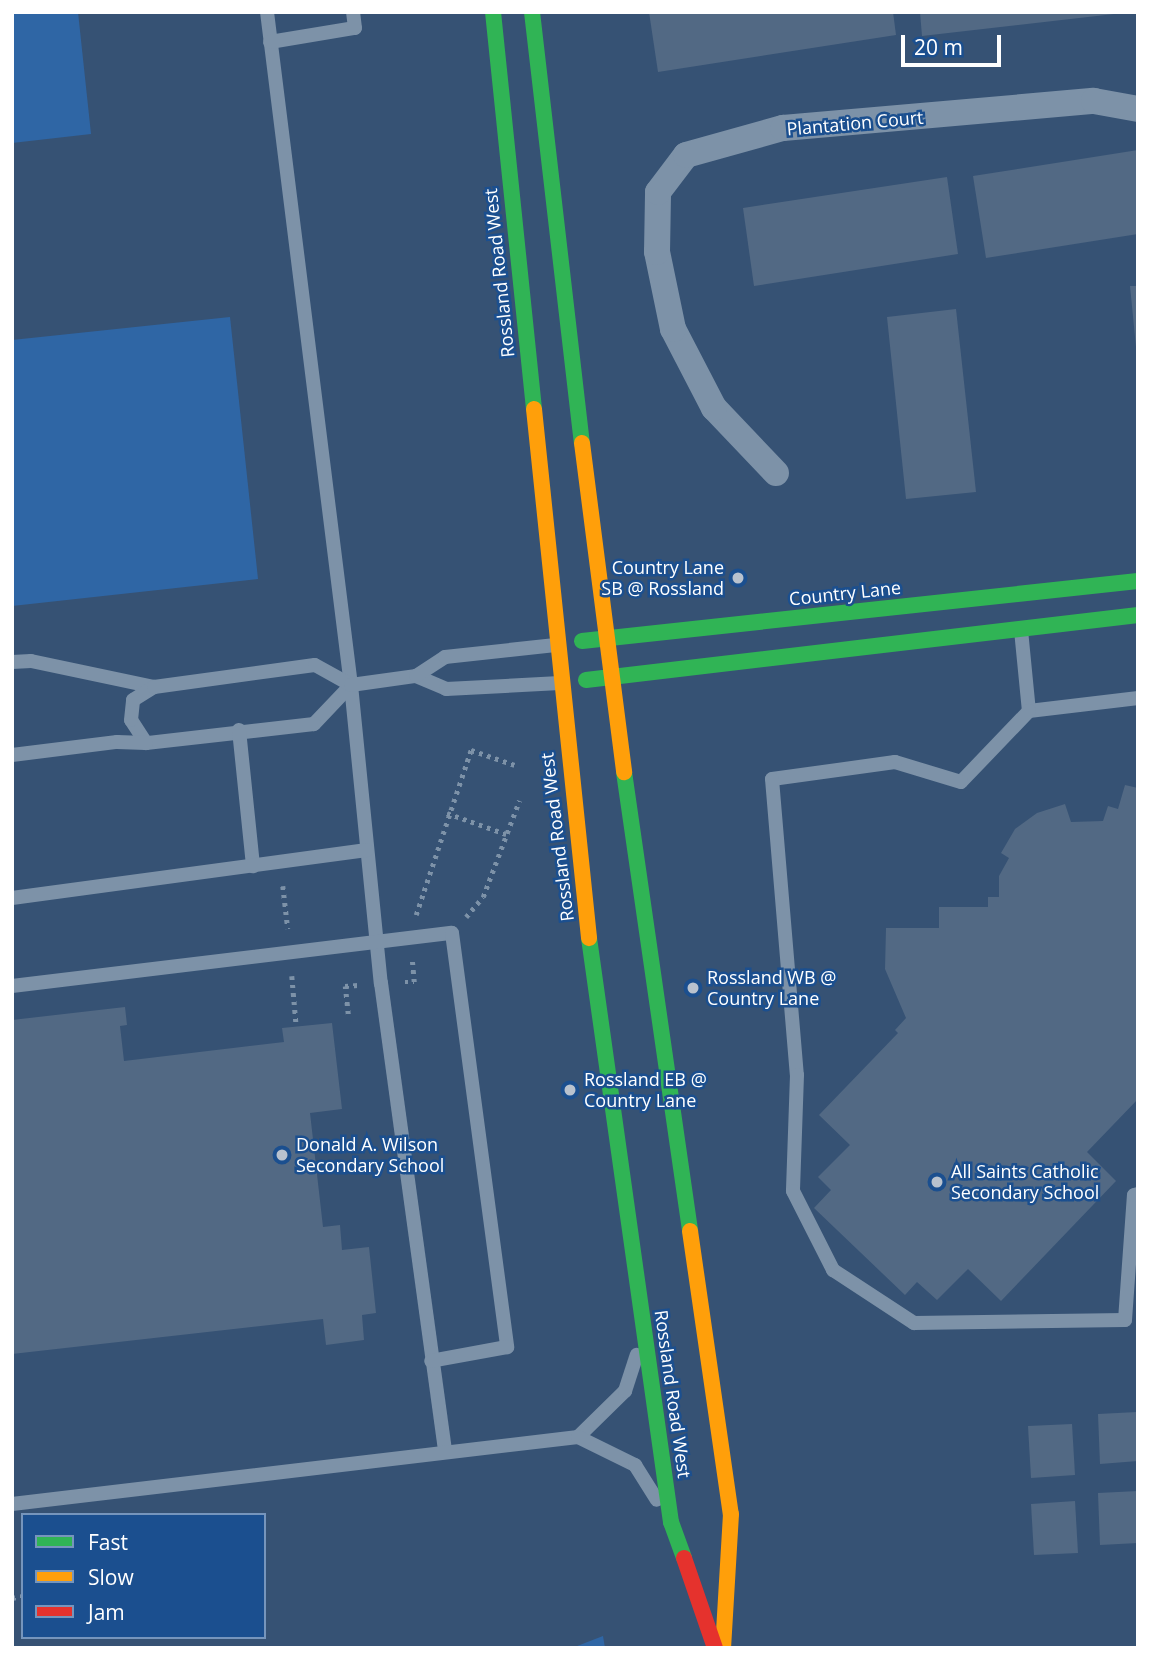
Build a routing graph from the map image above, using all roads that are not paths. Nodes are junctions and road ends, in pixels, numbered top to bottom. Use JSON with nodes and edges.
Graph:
{"nodes":[{"id":1,"x":267,"y":12,"type":"edge"},
{"id":2,"x":353,"y":12,"type":"edge"},
{"id":3,"x":493,"y":12,"type":"edge"},
{"id":4,"x":532,"y":12,"type":"edge"},
{"id":5,"x":270,"y":42,"type":"junction"},
{"id":6,"x":1138,"y":109,"type":"edge"},
{"id":7,"x":776,"y":473,"type":"dead end"},
{"id":8,"x":1138,"y":580,"type":"edge"},
{"id":9,"x":1138,"y":615,"type":"edge"},
{"id":10,"x":1021,"y":629,"type":"junction"},
{"id":11,"x":606,"y":639,"type":"junction"},
{"id":12,"x":557,"y":645,"type":"junction"},
{"id":13,"x":12,"y":662,"type":"edge"},
{"id":14,"x":416,"y":676,"type":"junction"},
{"id":15,"x":610,"y":678,"type":"junction"},
{"id":16,"x":560,"y":682,"type":"junction"},
{"id":17,"x":351,"y":685,"type":"junction"},
{"id":18,"x":154,"y":687,"type":"junction"},
{"id":19,"x":1138,"y":698,"type":"edge"},
{"id":20,"x":1029,"y":711,"type":"junction"},
{"id":21,"x":239,"y":730,"type":"junction"},
{"id":22,"x":146,"y":743,"type":"junction"},
{"id":23,"x":12,"y":755,"type":"edge"},
{"id":24,"x":367,"y":850,"type":"junction"},
{"id":25,"x":253,"y":866,"type":"junction"},
{"id":26,"x":12,"y":898,"type":"edge"},
{"id":27,"x":376,"y":938,"type":"junction"},
{"id":28,"x":12,"y":986,"type":"edge"},
{"id":29,"x":1138,"y":1194,"type":"edge"},
{"id":30,"x":645,"y":1330,"type":"junction"},
{"id":31,"x":431,"y":1361,"type":"junction"},
{"id":32,"x":578,"y":1437,"type":"junction"},
{"id":33,"x":445,"y":1452,"type":"junction"},
{"id":34,"x":12,"y":1504,"type":"edge"},
{"id":35,"x":671,"y":1522,"type":"junction"},
{"id":36,"x":715,"y":1648,"type":"edge"},
{"id":37,"x":723,"y":1648,"type":"edge"}],
"edges":[{"from":1,"to":5,"type":"lane"},
{"from":2,"to":5,"type":"lane"},
{"from":3,"to":12,"type":"main road","name":"Rossland Road West"},
{"from":4,"to":11,"type":"main road"},
{"from":5,"to":17,"type":"lane"},
{"from":6,"to":7,"type":"street","name":"Plantation Court"},
{"from":8,"to":11,"type":"main road","name":"Country Lane"},
{"from":9,"to":10,"type":"main road"},
{"from":10,"to":15,"type":"main road"},
{"from":10,"to":20,"type":"lane"},
{"from":11,"to":12,"type":"main road","name":"Country Lane"},
{"from":11,"to":15,"type":"main road"},
{"from":12,"to":14,"type":"lane"},
{"from":12,"to":16,"type":"main road","name":"Rossland Road West"},
{"from":13,"to":18,"type":"lane"},
{"from":14,"to":16,"type":"lane"},
{"from":14,"to":17,"type":"lane"},
{"from":15,"to":16,"type":"main road"},
{"from":15,"to":37,"type":"main road"},
{"from":16,"to":30,"type":"main road","name":"Rossland Road West"},
{"from":17,"to":18,"type":"lane"},
{"from":17,"to":21,"type":"lane"},
{"from":17,"to":24,"type":"lane"},
{"from":18,"to":22,"type":"lane"},
{"from":19,"to":20,"type":"lane"},
{"from":20,"to":29,"type":"lane"},
{"from":21,"to":22,"type":"lane"},
{"from":21,"to":25,"type":"lane"},
{"from":22,"to":23,"type":"lane"},
{"from":24,"to":25,"type":"lane"},
{"from":24,"to":27,"type":"lane"},
{"from":25,"to":26,"type":"lane"},
{"from":27,"to":28,"type":"lane"},
{"from":27,"to":31,"type":"lane"},
{"from":27,"to":31,"type":"lane"},
{"from":30,"to":32,"type":"lane"},
{"from":30,"to":35,"type":"main road","name":"Rossland Road West"},
{"from":31,"to":33,"type":"lane"},
{"from":32,"to":33,"type":"lane"},
{"from":32,"to":35,"type":"lane"},
{"from":33,"to":34,"type":"lane"},
{"from":35,"to":36,"type":"main road","name":"Rossland Road West"}]}
